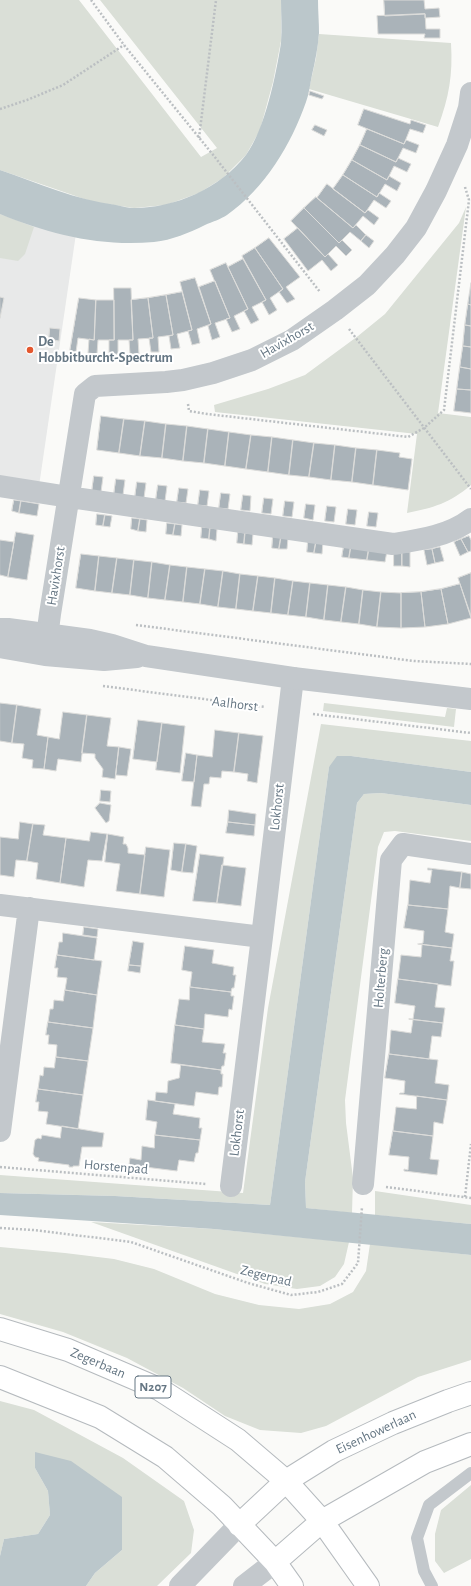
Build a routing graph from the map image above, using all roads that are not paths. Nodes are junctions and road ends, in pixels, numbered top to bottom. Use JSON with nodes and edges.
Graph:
{"nodes":[{"id":1,"x":471,"y":93,"type":"edge"},
{"id":2,"x":0,"y":486,"type":"edge"},
{"id":3,"x":69,"y":498,"type":"junction"},
{"id":4,"x":471,"y":519,"type":"edge"},
{"id":5,"x":0,"y":629,"type":"edge"},
{"id":6,"x":46,"y":645,"type":"junction"},
{"id":7,"x":0,"y":647,"type":"edge"},
{"id":8,"x":293,"y":678,"type":"junction"},
{"id":9,"x":471,"y":699,"type":"edge"},
{"id":10,"x":471,"y":854,"type":"edge"},
{"id":11,"x":0,"y":905,"type":"edge"},
{"id":12,"x":29,"y":908,"type":"junction"},
{"id":13,"x":262,"y":937,"type":"junction"},
{"id":14,"x":0,"y":1131,"type":"edge"},
{"id":15,"x":363,"y":1184,"type":"road end"},
{"id":16,"x":231,"y":1186,"type":"road end"},
{"id":17,"x":0,"y":1329,"type":"edge"},
{"id":18,"x":0,"y":1377,"type":"edge"},
{"id":19,"x":471,"y":1394,"type":"edge"},
{"id":20,"x":471,"y":1444,"type":"edge"},
{"id":21,"x":471,"y":1473,"type":"edge"},
{"id":22,"x":286,"y":1481,"type":"junction"},
{"id":23,"x":322,"y":1521,"type":"junction"},
{"id":24,"x":239,"y":1525,"type":"junction"},
{"id":25,"x":275,"y":1562,"type":"junction"},
{"id":26,"x":180,"y":1586,"type":"edge"},
{"id":27,"x":244,"y":1586,"type":"edge"},
{"id":28,"x":292,"y":1586,"type":"edge"},
{"id":29,"x":368,"y":1586,"type":"edge"},
{"id":30,"x":432,"y":1586,"type":"edge"}],
"edges":[{"from":1,"to":3,"type":"street","name":"Havixhorst"},
{"from":2,"to":3,"type":"street"},
{"from":3,"to":4,"type":"street"},
{"from":3,"to":6,"type":"street","name":"Havixhorst"},
{"from":5,"to":6,"type":"street"},
{"from":6,"to":7,"type":"street"},
{"from":6,"to":8,"type":"street"},
{"from":8,"to":9,"type":"street"},
{"from":8,"to":13,"type":"street","name":"Lokhorst"},
{"from":10,"to":15,"type":"street","name":"Holterberg"},
{"from":11,"to":12,"type":"street"},
{"from":12,"to":13,"type":"street"},
{"from":12,"to":14,"type":"street"},
{"from":13,"to":16,"type":"street","name":"Lokhorst"},
{"from":17,"to":22,"type":"main road","name":"Zegerbaan","number":"N207"},
{"from":18,"to":24,"type":"main road"},
{"from":19,"to":22,"type":"main road","name":"Eisenhowerlaan"},
{"from":20,"to":23,"type":"main road"},
{"from":21,"to":30,"type":"lane"},
{"from":22,"to":23,"type":"main road","number":"N207"},
{"from":22,"to":24,"type":"main road","name":"Eisenhowerlaan"},
{"from":23,"to":25,"type":"main road"},
{"from":23,"to":29,"type":"main road","number":"N207"},
{"from":24,"to":25,"type":"main road"},
{"from":24,"to":26,"type":"street"},
{"from":25,"to":27,"type":"street"},
{"from":25,"to":28,"type":"main road"}]}
